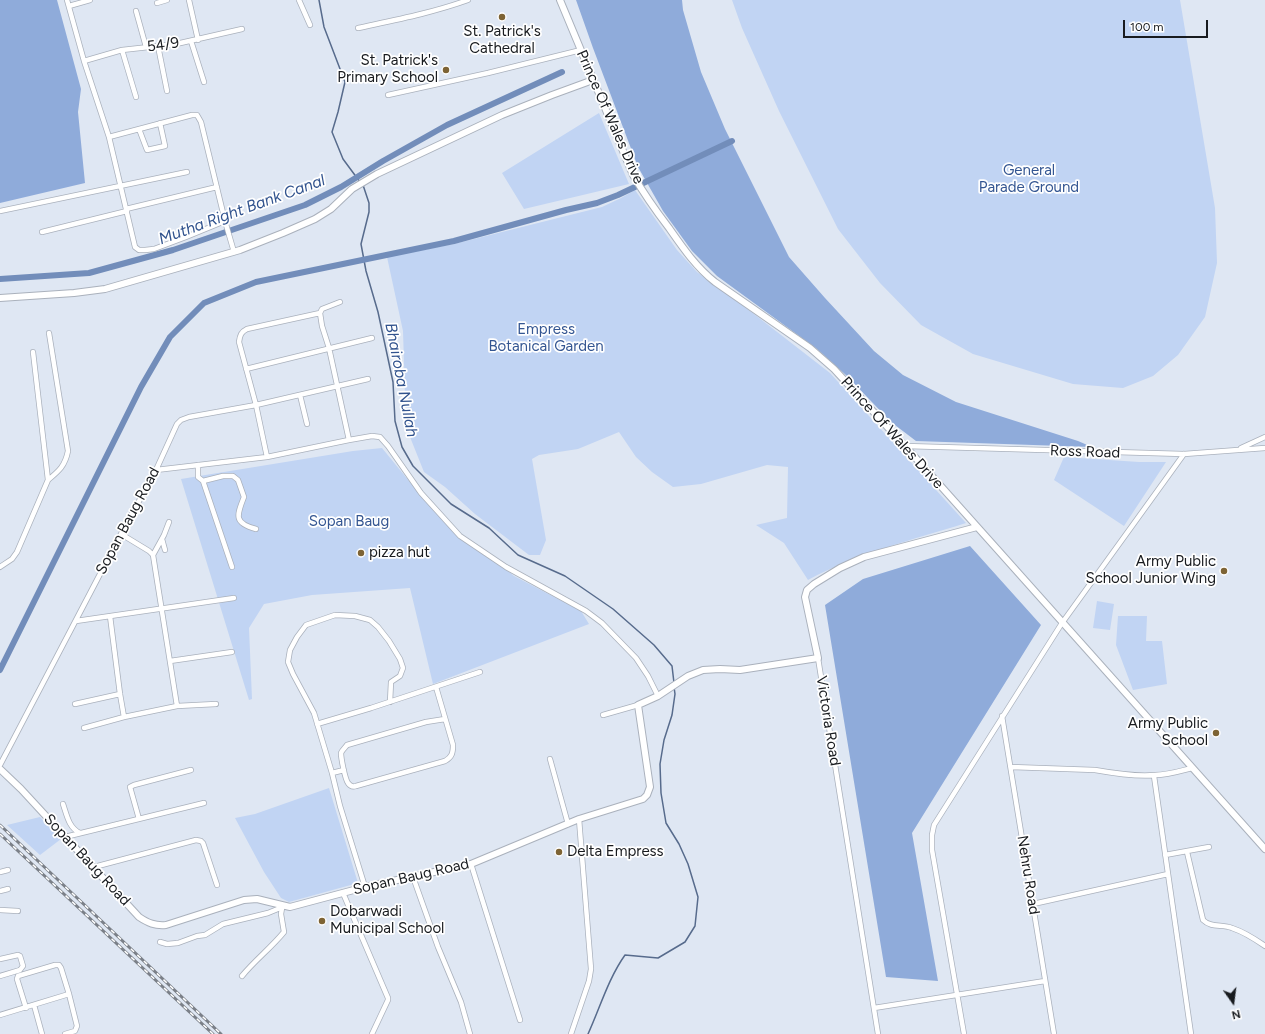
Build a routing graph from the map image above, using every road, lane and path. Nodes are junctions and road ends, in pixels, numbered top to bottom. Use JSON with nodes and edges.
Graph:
{"nodes":[{"id":1,"x":67,"y":0,"type":"edge"},
{"id":2,"x":90,"y":0,"type":"edge"},
{"id":3,"x":167,"y":0,"type":"edge"},
{"id":4,"x":189,"y":0,"type":"edge"},
{"id":5,"x":298,"y":0,"type":"edge"},
{"id":6,"x":468,"y":0,"type":"edge"},
{"id":7,"x":560,"y":0,"type":"edge"},
{"id":8,"x":157,"y":3,"type":"dead end"},
{"id":9,"x":69,"y":6,"type":"junction"},
{"id":10,"x":136,"y":11,"type":"dead end"},
{"id":11,"x":310,"y":25,"type":"dead end"},
{"id":12,"x":358,"y":28,"type":"dead end"},
{"id":13,"x":242,"y":29,"type":"dead end"},
{"id":14,"x":198,"y":40,"type":"junction"},
{"id":15,"x":191,"y":41,"type":"junction"},
{"id":16,"x":158,"y":46,"type":"junction"},
{"id":17,"x":146,"y":48,"type":"junction"},
{"id":18,"x":122,"y":50,"type":"junction"},
{"id":19,"x":581,"y":50,"type":"junction"},
{"id":20,"x":84,"y":61,"type":"junction"},
{"id":21,"x":593,"y":80,"type":"junction"},
{"id":22,"x":204,"y":82,"type":"dead end"},
{"id":23,"x":167,"y":91,"type":"dead end"},
{"id":24,"x":388,"y":95,"type":"dead end"},
{"id":25,"x":136,"y":97,"type":"dead end"},
{"id":26,"x":160,"y":123,"type":"junction"},
{"id":27,"x":139,"y":129,"type":"junction"},
{"id":28,"x":109,"y":137,"type":"junction"},
{"id":29,"x":187,"y":172,"type":"dead end"},
{"id":30,"x":121,"y":186,"type":"junction"},
{"id":31,"x":217,"y":187,"type":"junction"},
{"id":32,"x":126,"y":210,"type":"junction"},
{"id":33,"x":0,"y":211,"type":"edge"},
{"id":34,"x":226,"y":223,"type":"junction"},
{"id":35,"x":42,"y":232,"type":"dead end"},
{"id":36,"x":234,"y":252,"type":"junction"},
{"id":37,"x":0,"y":298,"type":"edge"},
{"id":38,"x":340,"y":302,"type":"dead end"},
{"id":39,"x":320,"y":313,"type":"junction"},
{"id":40,"x":49,"y":333,"type":"dead end"},
{"id":41,"x":372,"y":338,"type":"dead end"},
{"id":42,"x":329,"y":348,"type":"junction"},
{"id":43,"x":33,"y":352,"type":"dead end"},
{"id":44,"x":246,"y":369,"type":"junction"},
{"id":45,"x":368,"y":379,"type":"dead end"},
{"id":46,"x":338,"y":386,"type":"junction"},
{"id":47,"x":300,"y":395,"type":"junction"},
{"id":48,"x":256,"y":405,"type":"junction"},
{"id":49,"x":307,"y":424,"type":"dead end"},
{"id":50,"x":1265,"y":437,"type":"edge"},
{"id":51,"x":349,"y":440,"type":"junction"},
{"id":52,"x":906,"y":446,"type":"junction"},
{"id":53,"x":1265,"y":448,"type":"edge"},
{"id":54,"x":1238,"y":450,"type":"junction"},
{"id":55,"x":1184,"y":454,"type":"junction"},
{"id":56,"x":267,"y":457,"type":"junction"},
{"id":57,"x":198,"y":465,"type":"junction"},
{"id":58,"x":156,"y":470,"type":"junction"},
{"id":59,"x":48,"y":480,"type":"junction"},
{"id":60,"x":203,"y":482,"type":"junction"},
{"id":61,"x":168,"y":522,"type":"dead end"},
{"id":62,"x":977,"y":527,"type":"junction"},
{"id":63,"x":256,"y":529,"type":"dead end"},
{"id":64,"x":121,"y":534,"type":"junction"},
{"id":65,"x":162,"y":539,"type":"junction"},
{"id":66,"x":165,"y":550,"type":"dead end"},
{"id":67,"x":153,"y":555,"type":"junction"},
{"id":68,"x":0,"y":567,"type":"edge"},
{"id":69,"x":232,"y":568,"type":"dead end"},
{"id":70,"x":234,"y":598,"type":"dead end"},
{"id":71,"x":162,"y":608,"type":"junction"},
{"id":72,"x":110,"y":616,"type":"junction"},
{"id":73,"x":76,"y":621,"type":"junction"},
{"id":74,"x":1062,"y":623,"type":"junction"},
{"id":75,"x":232,"y":652,"type":"dead end"},
{"id":76,"x":818,"y":658,"type":"junction"},
{"id":77,"x":170,"y":661,"type":"junction"},
{"id":78,"x":480,"y":672,"type":"dead end"},
{"id":79,"x":436,"y":687,"type":"junction"},
{"id":80,"x":120,"y":694,"type":"junction"},
{"id":81,"x":658,"y":696,"type":"junction"},
{"id":82,"x":390,"y":702,"type":"junction"},
{"id":83,"x":75,"y":704,"type":"dead end"},
{"id":84,"x":216,"y":704,"type":"dead end"},
{"id":85,"x":638,"y":705,"type":"junction"},
{"id":86,"x":177,"y":706,"type":"junction"},
{"id":87,"x":603,"y":714,"type":"dead end"},
{"id":88,"x":1002,"y":716,"type":"junction"},
{"id":89,"x":124,"y":717,"type":"junction"},
{"id":90,"x":445,"y":718,"type":"junction"},
{"id":91,"x":317,"y":724,"type":"junction"},
{"id":92,"x":84,"y":728,"type":"dead end"},
{"id":93,"x":550,"y":759,"type":"dead end"},
{"id":94,"x":0,"y":765,"type":"edge"},
{"id":95,"x":1011,"y":767,"type":"junction"},
{"id":96,"x":1192,"y":768,"type":"junction"},
{"id":97,"x":0,"y":769,"type":"edge"},
{"id":98,"x":191,"y":770,"type":"dead end"},
{"id":99,"x":344,"y":770,"type":"junction"},
{"id":100,"x":332,"y":773,"type":"junction"},
{"id":101,"x":1154,"y":776,"type":"junction"},
{"id":102,"x":204,"y":803,"type":"dead end"},
{"id":103,"x":63,"y":804,"type":"dead end"},
{"id":104,"x":139,"y":819,"type":"junction"},
{"id":105,"x":579,"y":820,"type":"junction"},
{"id":106,"x":568,"y":824,"type":"junction"},
{"id":107,"x":80,"y":833,"type":"junction"},
{"id":108,"x":64,"y":837,"type":"junction"},
{"id":109,"x":1209,"y":848,"type":"dead end"},
{"id":110,"x":1265,"y":849,"type":"edge"},
{"id":111,"x":1186,"y":852,"type":"junction"},
{"id":112,"x":1165,"y":855,"type":"junction"},
{"id":113,"x":471,"y":864,"type":"junction"},
{"id":114,"x":94,"y":867,"type":"junction"},
{"id":115,"x":8,"y":870,"type":"dead end"},
{"id":116,"x":0,"y":872,"type":"edge"},
{"id":117,"x":1168,"y":874,"type":"junction"},
{"id":118,"x":413,"y":877,"type":"junction"},
{"id":119,"x":217,"y":885,"type":"dead end"},
{"id":120,"x":365,"y":887,"type":"junction"},
{"id":121,"x":8,"y":889,"type":"dead end"},
{"id":122,"x":0,"y":891,"type":"edge"},
{"id":123,"x":343,"y":893,"type":"junction"},
{"id":124,"x":1033,"y":904,"type":"junction"},
{"id":125,"x":283,"y":907,"type":"junction"},
{"id":126,"x":0,"y":910,"type":"edge"},
{"id":127,"x":18,"y":911,"type":"dead end"},
{"id":128,"x":160,"y":942,"type":"dead end"},
{"id":129,"x":1265,"y":946,"type":"edge"},
{"id":130,"x":0,"y":960,"type":"edge"},
{"id":131,"x":0,"y":976,"type":"edge"},
{"id":132,"x":242,"y":976,"type":"dead end"},
{"id":133,"x":1045,"y":981,"type":"junction"},
{"id":134,"x":69,"y":994,"type":"junction"},
{"id":135,"x":957,"y":995,"type":"junction"},
{"id":136,"x":34,"y":1005,"type":"junction"},
{"id":137,"x":26,"y":1008,"type":"junction"},
{"id":138,"x":874,"y":1008,"type":"junction"},
{"id":139,"x":0,"y":1015,"type":"edge"},
{"id":140,"x":520,"y":1020,"type":"dead end"},
{"id":141,"x":42,"y":1034,"type":"edge"},
{"id":142,"x":65,"y":1034,"type":"edge"},
{"id":143,"x":372,"y":1034,"type":"edge"},
{"id":144,"x":470,"y":1034,"type":"edge"},
{"id":145,"x":571,"y":1034,"type":"edge"},
{"id":146,"x":878,"y":1034,"type":"edge"},
{"id":147,"x":964,"y":1034,"type":"edge"},
{"id":148,"x":1054,"y":1034,"type":"edge"},
{"id":149,"x":1191,"y":1034,"type":"edge"}],
"edges":[{"from":1,"to":9,"type":"street"},
{"from":2,"to":9,"type":"street"},
{"from":3,"to":8,"type":"street"},
{"from":4,"to":14,"type":"street"},
{"from":5,"to":11,"type":"street"},
{"from":6,"to":12,"type":"street"},
{"from":7,"to":19,"type":"street","name":"Prince Of Wales Drive"},
{"from":9,"to":20,"type":"street"},
{"from":10,"to":17,"type":"street"},
{"from":13,"to":14,"type":"street","name":"54/9"},
{"from":14,"to":15,"type":"street","name":"54/9"},
{"from":15,"to":16,"type":"street","name":"54/9"},
{"from":15,"to":22,"type":"street"},
{"from":16,"to":17,"type":"street","name":"54/9"},
{"from":16,"to":23,"type":"street"},
{"from":17,"to":18,"type":"street","name":"54/9"},
{"from":18,"to":20,"type":"street","name":"54/9"},
{"from":18,"to":25,"type":"street"},
{"from":19,"to":21,"type":"street","name":"Prince Of Wales Drive"},
{"from":19,"to":24,"type":"street"},
{"from":20,"to":28,"type":"street"},
{"from":21,"to":36,"type":"street"},
{"from":21,"to":52,"type":"street","name":"Prince Of Wales Drive"},
{"from":26,"to":27,"type":"street"},
{"from":26,"to":27,"type":"street"},
{"from":26,"to":31,"type":"street"},
{"from":27,"to":28,"type":"street"},
{"from":28,"to":30,"type":"street"},
{"from":29,"to":30,"type":"street"},
{"from":30,"to":32,"type":"street"},
{"from":30,"to":33,"type":"street"},
{"from":31,"to":32,"type":"street"},
{"from":31,"to":34,"type":"street"},
{"from":32,"to":34,"type":"street"},
{"from":32,"to":35,"type":"street"},
{"from":34,"to":36,"type":"street"},
{"from":36,"to":37,"type":"street"},
{"from":38,"to":39,"type":"street"},
{"from":39,"to":42,"type":"street"},
{"from":39,"to":44,"type":"street"},
{"from":40,"to":59,"type":"street"},
{"from":41,"to":42,"type":"street"},
{"from":42,"to":44,"type":"street"},
{"from":42,"to":46,"type":"street"},
{"from":43,"to":59,"type":"street"},
{"from":44,"to":48,"type":"street"},
{"from":45,"to":46,"type":"street","name":"Sopan Baug Road"},
{"from":46,"to":47,"type":"street","name":"Sopan Baug Road"},
{"from":46,"to":51,"type":"street"},
{"from":47,"to":48,"type":"street","name":"Sopan Baug Road"},
{"from":47,"to":49,"type":"street"},
{"from":48,"to":56,"type":"street"},
{"from":48,"to":58,"type":"street","name":"Sopan Baug Road"},
{"from":50,"to":54,"type":"street"},
{"from":51,"to":56,"type":"street"},
{"from":51,"to":81,"type":"street"},
{"from":52,"to":55,"type":"street","name":"Ross Road"},
{"from":52,"to":62,"type":"street","name":"Prince Of Wales Drive"},
{"from":53,"to":54,"type":"street","name":"Ross Road"},
{"from":54,"to":55,"type":"street","name":"Ross Road"},
{"from":55,"to":74,"type":"street"},
{"from":56,"to":57,"type":"street"},
{"from":57,"to":58,"type":"street"},
{"from":57,"to":60,"type":"street"},
{"from":58,"to":64,"type":"street","name":"Sopan Baug Road"},
{"from":59,"to":68,"type":"street"},
{"from":60,"to":63,"type":"street"},
{"from":60,"to":69,"type":"street"},
{"from":61,"to":65,"type":"street"},
{"from":62,"to":74,"type":"street","name":"Prince Of Wales Drive"},
{"from":62,"to":76,"type":"street","name":"Victoria Road"},
{"from":64,"to":67,"type":"street"},
{"from":64,"to":73,"type":"street","name":"Sopan Baug Road"},
{"from":65,"to":66,"type":"street"},
{"from":65,"to":67,"type":"street"},
{"from":67,"to":71,"type":"street"},
{"from":70,"to":71,"type":"street"},
{"from":71,"to":72,"type":"street"},
{"from":71,"to":77,"type":"street"},
{"from":72,"to":73,"type":"street"},
{"from":72,"to":80,"type":"street"},
{"from":73,"to":94,"type":"street","name":"Sopan Baug Road"},
{"from":74,"to":88,"type":"street"},
{"from":74,"to":96,"type":"street","name":"Prince Of Wales Drive"},
{"from":75,"to":77,"type":"street"},
{"from":76,"to":81,"type":"street"},
{"from":76,"to":138,"type":"street","name":"Victoria Road"},
{"from":77,"to":86,"type":"street"},
{"from":78,"to":79,"type":"street"},
{"from":79,"to":82,"type":"street"},
{"from":79,"to":90,"type":"street"},
{"from":80,"to":83,"type":"street"},
{"from":80,"to":89,"type":"street"},
{"from":81,"to":85,"type":"street"},
{"from":82,"to":91,"type":"street"},
{"from":82,"to":91,"type":"street"},
{"from":84,"to":86,"type":"street"},
{"from":85,"to":87,"type":"street"},
{"from":85,"to":105,"type":"street","name":"Sopan Baug Road"},
{"from":86,"to":89,"type":"street"},
{"from":88,"to":95,"type":"street","name":"Nehru Road"},
{"from":88,"to":135,"type":"street"},
{"from":89,"to":92,"type":"street"},
{"from":90,"to":99,"type":"street"},
{"from":90,"to":99,"type":"street"},
{"from":91,"to":100,"type":"street"},
{"from":93,"to":106,"type":"street"},
{"from":95,"to":101,"type":"street"},
{"from":95,"to":124,"type":"street","name":"Nehru Road"},
{"from":96,"to":101,"type":"street"},
{"from":96,"to":110,"type":"street","name":"Prince Of Wales Drive"},
{"from":97,"to":108,"type":"street","name":"Sopan Baug Road"},
{"from":98,"to":104,"type":"street"},
{"from":99,"to":100,"type":"street"},
{"from":100,"to":120,"type":"street"},
{"from":101,"to":112,"type":"street"},
{"from":102,"to":104,"type":"street"},
{"from":103,"to":107,"type":"street"},
{"from":104,"to":107,"type":"street"},
{"from":105,"to":106,"type":"street","name":"Sopan Baug Road"},
{"from":105,"to":145,"type":"street"},
{"from":106,"to":113,"type":"street","name":"Sopan Baug Road"},
{"from":107,"to":108,"type":"street"},
{"from":108,"to":114,"type":"street","name":"Sopan Baug Road"},
{"from":109,"to":111,"type":"street"},
{"from":111,"to":112,"type":"street"},
{"from":111,"to":129,"type":"street"},
{"from":112,"to":117,"type":"street"},
{"from":113,"to":118,"type":"street","name":"Sopan Baug Road"},
{"from":113,"to":140,"type":"street"},
{"from":114,"to":119,"type":"street"},
{"from":114,"to":125,"type":"street","name":"Sopan Baug Road"},
{"from":115,"to":116,"type":"street"},
{"from":117,"to":124,"type":"street"},
{"from":117,"to":149,"type":"street"},
{"from":118,"to":120,"type":"street","name":"Sopan Baug Road"},
{"from":118,"to":144,"type":"street"},
{"from":120,"to":123,"type":"street","name":"Sopan Baug Road"},
{"from":121,"to":122,"type":"street"},
{"from":123,"to":125,"type":"street","name":"Sopan Baug Road"},
{"from":123,"to":143,"type":"street"},
{"from":124,"to":133,"type":"street","name":"Nehru Road"},
{"from":125,"to":128,"type":"street"},
{"from":125,"to":132,"type":"street"},
{"from":126,"to":127,"type":"street"},
{"from":130,"to":131,"type":"street"},
{"from":133,"to":135,"type":"street"},
{"from":133,"to":148,"type":"street","name":"Nehru Road"},
{"from":134,"to":136,"type":"street"},
{"from":134,"to":137,"type":"street"},
{"from":134,"to":142,"type":"street"},
{"from":135,"to":138,"type":"street"},
{"from":135,"to":147,"type":"street"},
{"from":136,"to":137,"type":"street"},
{"from":136,"to":141,"type":"street"},
{"from":137,"to":139,"type":"street"},
{"from":138,"to":146,"type":"street","name":"Victoria Road"}]}
